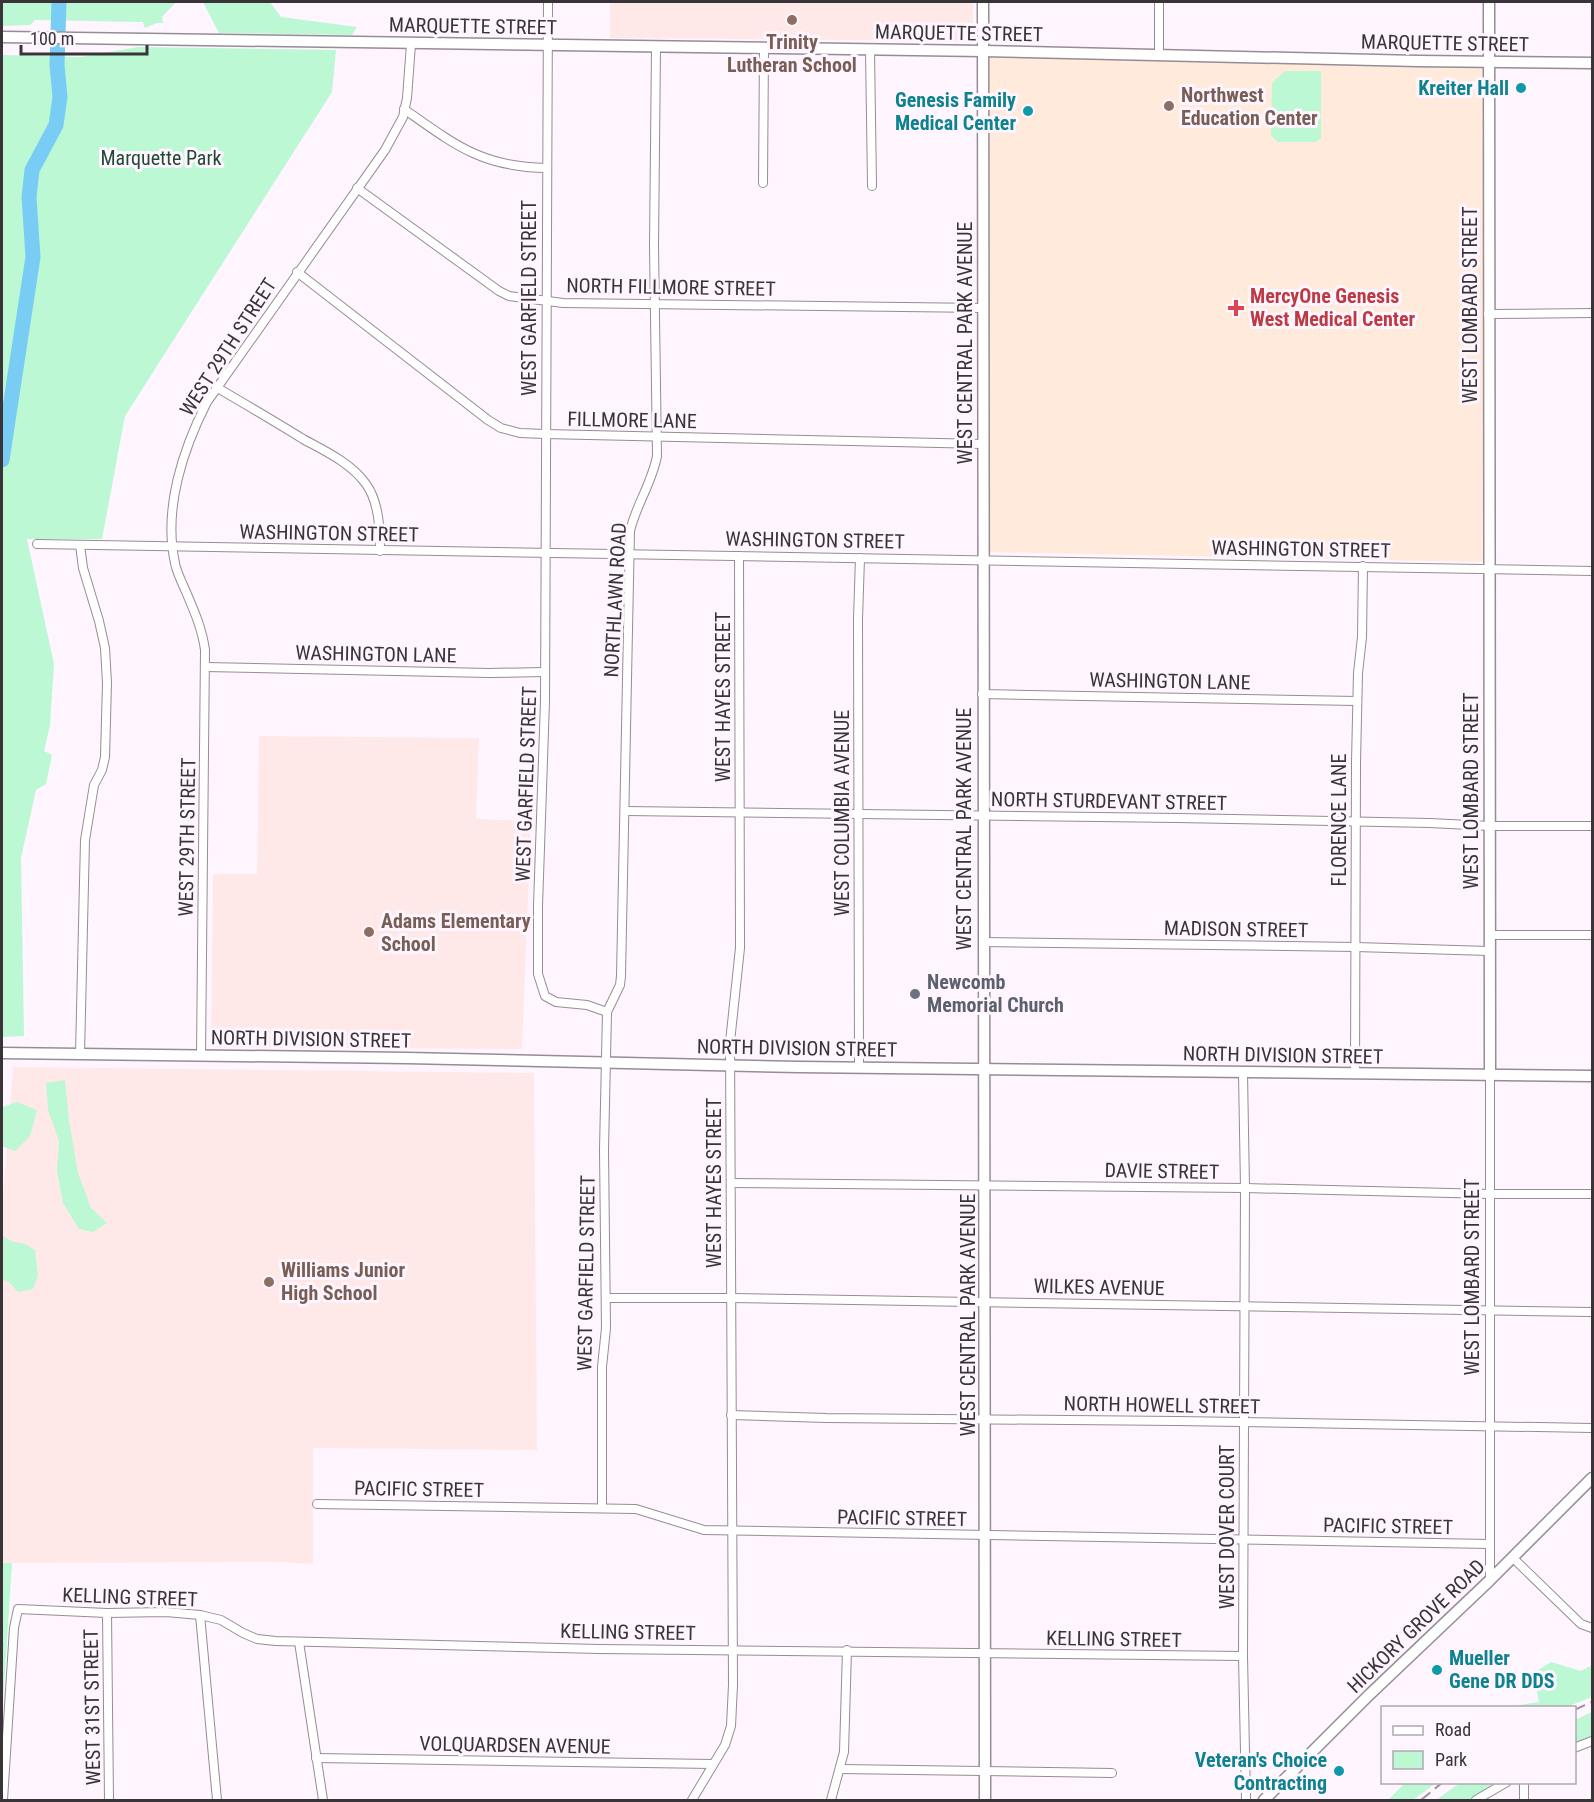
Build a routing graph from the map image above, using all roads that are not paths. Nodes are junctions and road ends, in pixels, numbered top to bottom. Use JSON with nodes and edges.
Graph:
{"nodes":[{"id":1,"x":548,"y":2,"type":"edge"},
{"id":2,"x":983,"y":2,"type":"edge"},
{"id":3,"x":1159,"y":2,"type":"edge"},
{"id":4,"x":1489,"y":2,"type":"edge"},
{"id":5,"x":2,"y":37,"type":"edge"},
{"id":6,"x":411,"y":44,"type":"junction"},
{"id":7,"x":547,"y":46,"type":"junction"},
{"id":8,"x":656,"y":47,"type":"junction"},
{"id":9,"x":764,"y":48,"type":"junction"},
{"id":10,"x":870,"y":49,"type":"junction"},
{"id":11,"x":983,"y":51,"type":"junction"},
{"id":12,"x":1158,"y":54,"type":"junction"},
{"id":13,"x":1488,"y":63,"type":"junction"},
{"id":14,"x":1593,"y":63,"type":"edge"},
{"id":15,"x":404,"y":109,"type":"junction"},
{"id":16,"x":546,"y":168,"type":"junction"},
{"id":17,"x":763,"y":183,"type":"dead end"},
{"id":18,"x":872,"y":186,"type":"dead end"},
{"id":19,"x":357,"y":189,"type":"junction"},
{"id":20,"x":297,"y":272,"type":"junction"},
{"id":21,"x":545,"y":301,"type":"junction"},
{"id":22,"x":655,"y":304,"type":"junction"},
{"id":23,"x":984,"y":308,"type":"junction"},
{"id":24,"x":1593,"y":313,"type":"edge"},
{"id":25,"x":1488,"y":314,"type":"junction"},
{"id":26,"x":216,"y":387,"type":"junction"},
{"id":27,"x":545,"y":434,"type":"junction"},
{"id":28,"x":657,"y":437,"type":"junction"},
{"id":29,"x":983,"y":444,"type":"junction"},
{"id":30,"x":38,"y":544,"type":"dead end"},
{"id":31,"x":80,"y":545,"type":"junction"},
{"id":32,"x":173,"y":548,"type":"junction"},
{"id":33,"x":380,"y":551,"type":"junction"},
{"id":34,"x":545,"y":553,"type":"junction"},
{"id":35,"x":630,"y":554,"type":"junction"},
{"id":36,"x":739,"y":556,"type":"junction"},
{"id":37,"x":860,"y":558,"type":"junction"},
{"id":38,"x":982,"y":559,"type":"junction"},
{"id":39,"x":1363,"y":566,"type":"junction"},
{"id":40,"x":1489,"y":568,"type":"junction"},
{"id":41,"x":1593,"y":571,"type":"edge"},
{"id":42,"x":205,"y":667,"type":"junction"},
{"id":43,"x":545,"y":672,"type":"junction"},
{"id":44,"x":982,"y":694,"type":"junction"},
{"id":45,"x":1357,"y":701,"type":"junction"},
{"id":46,"x":625,"y":810,"type":"junction"},
{"id":47,"x":740,"y":813,"type":"junction"},
{"id":48,"x":858,"y":815,"type":"junction"},
{"id":49,"x":982,"y":816,"type":"junction"},
{"id":50,"x":1356,"y":821,"type":"junction"},
{"id":51,"x":1489,"y":826,"type":"junction"},
{"id":52,"x":1593,"y":826,"type":"edge"},
{"id":53,"x":1490,"y":935,"type":"junction"},
{"id":54,"x":1593,"y":935,"type":"edge"},
{"id":55,"x":983,"y":942,"type":"junction"},
{"id":56,"x":1356,"y":947,"type":"junction"},
{"id":57,"x":1489,"y":951,"type":"junction"},
{"id":58,"x":607,"y":1012,"type":"junction"},
{"id":59,"x":6,"y":1053,"type":"edge"},
{"id":60,"x":80,"y":1054,"type":"junction"},
{"id":61,"x":201,"y":1056,"type":"junction"},
{"id":62,"x":606,"y":1062,"type":"junction"},
{"id":63,"x":730,"y":1065,"type":"junction"},
{"id":64,"x":859,"y":1068,"type":"junction"},
{"id":65,"x":984,"y":1068,"type":"junction"},
{"id":66,"x":1243,"y":1073,"type":"junction"},
{"id":67,"x":1355,"y":1074,"type":"junction"},
{"id":68,"x":1490,"y":1076,"type":"junction"},
{"id":69,"x":1593,"y":1076,"type":"edge"},
{"id":70,"x":731,"y":1183,"type":"junction"},
{"id":71,"x":986,"y":1185,"type":"junction"},
{"id":72,"x":1245,"y":1188,"type":"junction"},
{"id":73,"x":1490,"y":1194,"type":"junction"},
{"id":74,"x":1593,"y":1194,"type":"edge"},
{"id":75,"x":606,"y":1298,"type":"junction"},
{"id":76,"x":731,"y":1298,"type":"junction"},
{"id":77,"x":986,"y":1302,"type":"junction"},
{"id":78,"x":1245,"y":1306,"type":"junction"},
{"id":79,"x":1490,"y":1311,"type":"junction"},
{"id":80,"x":1593,"y":1312,"type":"edge"},
{"id":81,"x":731,"y":1415,"type":"junction"},
{"id":82,"x":985,"y":1419,"type":"junction"},
{"id":83,"x":1244,"y":1422,"type":"junction"},
{"id":84,"x":1489,"y":1428,"type":"junction"},
{"id":85,"x":1593,"y":1428,"type":"edge"},
{"id":86,"x":1593,"y":1478,"type":"edge"},
{"id":87,"x":317,"y":1504,"type":"dead end"},
{"id":88,"x":602,"y":1508,"type":"junction"},
{"id":89,"x":732,"y":1531,"type":"junction"},
{"id":90,"x":985,"y":1536,"type":"junction"},
{"id":91,"x":1244,"y":1540,"type":"junction"},
{"id":92,"x":1490,"y":1544,"type":"junction"},
{"id":93,"x":1513,"y":1558,"type":"junction"},
{"id":94,"x":1490,"y":1580,"type":"junction"},
{"id":95,"x":107,"y":1613,"type":"junction"},
{"id":96,"x":200,"y":1616,"type":"junction"},
{"id":97,"x":1593,"y":1628,"type":"edge"},
{"id":98,"x":298,"y":1642,"type":"junction"},
{"id":99,"x":733,"y":1649,"type":"junction"},
{"id":100,"x":847,"y":1650,"type":"junction"},
{"id":101,"x":985,"y":1653,"type":"junction"},
{"id":102,"x":1244,"y":1656,"type":"junction"},
{"id":103,"x":1593,"y":1741,"type":"edge"},
{"id":104,"x":1576,"y":1748,"type":"edge"},
{"id":105,"x":316,"y":1758,"type":"junction"},
{"id":106,"x":713,"y":1764,"type":"junction"},
{"id":107,"x":840,"y":1769,"type":"junction"},
{"id":108,"x":985,"y":1772,"type":"junction"},
{"id":109,"x":1112,"y":1773,"type":"dead end"},
{"id":110,"x":1504,"y":1784,"type":"edge"},
{"id":111,"x":1524,"y":1784,"type":"edge"},
{"id":112,"x":3,"y":1800,"type":"edge"},
{"id":113,"x":110,"y":1800,"type":"edge"},
{"id":114,"x":217,"y":1800,"type":"edge"},
{"id":115,"x":323,"y":1800,"type":"edge"},
{"id":116,"x":692,"y":1800,"type":"edge"},
{"id":117,"x":831,"y":1800,"type":"edge"},
{"id":118,"x":985,"y":1800,"type":"edge"},
{"id":119,"x":1246,"y":1800,"type":"edge"},
{"id":120,"x":1264,"y":1800,"type":"edge"},
{"id":121,"x":1476,"y":1800,"type":"edge"},
{"id":122,"x":1524,"y":1800,"type":"edge"}],
"edges":[{"from":1,"to":7,"type":"street","name":"WEST GARFIELD STREET"},
{"from":2,"to":11,"type":"main road","name":"WEST CENTRAL PARK AVENUE"},
{"from":3,"to":12,"type":"street"},
{"from":4,"to":13,"type":"main road","name":"WEST LOMBARD STREET"},
{"from":5,"to":6,"type":"main road","name":"MARQUETTE STREET"},
{"from":6,"to":7,"type":"main road","name":"MARQUETTE STREET"},
{"from":6,"to":15,"type":"street","name":"WEST 29TH STREET"},
{"from":7,"to":8,"type":"main road","name":"MARQUETTE STREET"},
{"from":7,"to":16,"type":"street","name":"WEST GARFIELD STREET"},
{"from":8,"to":9,"type":"main road","name":"MARQUETTE STREET"},
{"from":8,"to":22,"type":"street","name":"NORTHLAWN ROAD"},
{"from":9,"to":10,"type":"main road","name":"MARQUETTE STREET"},
{"from":9,"to":17,"type":"street"},
{"from":10,"to":11,"type":"main road","name":"MARQUETTE STREET"},
{"from":10,"to":18,"type":"street"},
{"from":11,"to":12,"type":"main road","name":"MARQUETTE STREET"},
{"from":11,"to":23,"type":"main road","name":"WEST CENTRAL PARK AVENUE"},
{"from":12,"to":13,"type":"main road","name":"MARQUETTE STREET"},
{"from":13,"to":14,"type":"main road","name":"MARQUETTE STREET"},
{"from":13,"to":25,"type":"main road","name":"WEST LOMBARD STREET"},
{"from":15,"to":16,"type":"street"},
{"from":15,"to":19,"type":"street","name":"WEST 29TH STREET"},
{"from":16,"to":21,"type":"street","name":"WEST GARFIELD STREET"},
{"from":19,"to":20,"type":"street","name":"WEST 29TH STREET"},
{"from":19,"to":21,"type":"street","name":"NORTH FILLMORE STREET"},
{"from":20,"to":26,"type":"street","name":"WEST 29TH STREET"},
{"from":20,"to":27,"type":"street","name":"FILLMORE LANE"},
{"from":21,"to":22,"type":"street","name":"NORTH FILLMORE STREET"},
{"from":21,"to":27,"type":"street","name":"WEST GARFIELD STREET"},
{"from":22,"to":23,"type":"street","name":"NORTH FILLMORE STREET"},
{"from":22,"to":28,"type":"street","name":"NORTHLAWN ROAD"},
{"from":23,"to":29,"type":"main road","name":"WEST CENTRAL PARK AVENUE"},
{"from":24,"to":25,"type":"street"},
{"from":25,"to":40,"type":"main road","name":"WEST LOMBARD STREET"},
{"from":26,"to":32,"type":"street","name":"WEST 29TH STREET"},
{"from":26,"to":33,"type":"street"},
{"from":27,"to":28,"type":"street","name":"FILLMORE LANE"},
{"from":27,"to":34,"type":"street","name":"WEST GARFIELD STREET"},
{"from":28,"to":29,"type":"street","name":"FILLMORE LANE"},
{"from":28,"to":35,"type":"street","name":"NORTHLAWN ROAD"},
{"from":29,"to":38,"type":"main road","name":"WEST CENTRAL PARK AVENUE"},
{"from":30,"to":31,"type":"street","name":"WASHINGTON STREET"},
{"from":31,"to":32,"type":"street","name":"WASHINGTON STREET"},
{"from":31,"to":60,"type":"street"},
{"from":32,"to":33,"type":"street","name":"WASHINGTON STREET"},
{"from":32,"to":42,"type":"street","name":"WEST 29TH STREET"},
{"from":33,"to":34,"type":"street","name":"WASHINGTON STREET"},
{"from":34,"to":35,"type":"street","name":"WASHINGTON STREET"},
{"from":34,"to":43,"type":"street","name":"WEST GARFIELD STREET"},
{"from":35,"to":36,"type":"street","name":"WASHINGTON STREET"},
{"from":35,"to":46,"type":"street","name":"NORTHLAWN ROAD"},
{"from":36,"to":37,"type":"street","name":"WASHINGTON STREET"},
{"from":36,"to":47,"type":"street","name":"WEST HAYES STREET"},
{"from":37,"to":38,"type":"street","name":"WASHINGTON STREET"},
{"from":37,"to":48,"type":"street","name":"WEST COLUMBIA AVENUE"},
{"from":38,"to":39,"type":"street","name":"WASHINGTON STREET"},
{"from":38,"to":44,"type":"main road","name":"WEST CENTRAL PARK AVENUE"},
{"from":39,"to":40,"type":"street","name":"WASHINGTON STREET"},
{"from":39,"to":45,"type":"street","name":"FLORENCE LANE"},
{"from":40,"to":41,"type":"street","name":"WASHINGTON STREET"},
{"from":40,"to":51,"type":"main road","name":"WEST LOMBARD STREET"},
{"from":42,"to":43,"type":"street","name":"WASHINGTON LANE"},
{"from":42,"to":61,"type":"street","name":"WEST 29TH STREET"},
{"from":43,"to":58,"type":"street","name":"WEST GARFIELD STREET"},
{"from":44,"to":45,"type":"street","name":"WASHINGTON LANE"},
{"from":44,"to":49,"type":"main road","name":"WEST CENTRAL PARK AVENUE"},
{"from":45,"to":50,"type":"street","name":"FLORENCE LANE"},
{"from":46,"to":47,"type":"street","name":"NORTH STURDEVANT STREET"},
{"from":46,"to":58,"type":"street","name":"NORTHLAWN ROAD"},
{"from":47,"to":48,"type":"street","name":"NORTH STURDEVANT STREET"},
{"from":47,"to":63,"type":"street","name":"WEST HAYES STREET"},
{"from":48,"to":49,"type":"street","name":"NORTH STURDEVANT STREET"},
{"from":48,"to":64,"type":"street","name":"WEST COLUMBIA AVENUE"},
{"from":49,"to":50,"type":"street","name":"NORTH STURDEVANT STREET"},
{"from":49,"to":55,"type":"main road","name":"WEST CENTRAL PARK AVENUE"},
{"from":50,"to":51,"type":"street","name":"NORTH STURDEVANT STREET"},
{"from":50,"to":56,"type":"street","name":"FLORENCE LANE"},
{"from":51,"to":52,"type":"street","name":"NORTH STURDEVANT STREET"},
{"from":51,"to":53,"type":"main road","name":"WEST LOMBARD STREET"},
{"from":53,"to":54,"type":"street"},
{"from":53,"to":57,"type":"main road","name":"WEST LOMBARD STREET"},
{"from":55,"to":56,"type":"street","name":"MADISON STREET"},
{"from":55,"to":65,"type":"main road","name":"WEST CENTRAL PARK AVENUE"},
{"from":56,"to":57,"type":"street","name":"MADISON STREET"},
{"from":56,"to":67,"type":"street","name":"FLORENCE LANE"},
{"from":57,"to":68,"type":"main road","name":"WEST LOMBARD STREET"},
{"from":58,"to":62,"type":"street","name":"WEST GARFIELD STREET"},
{"from":59,"to":60,"type":"main road","name":"NORTH DIVISION STREET"},
{"from":60,"to":61,"type":"main road","name":"NORTH DIVISION STREET"},
{"from":61,"to":62,"type":"main road","name":"NORTH DIVISION STREET"},
{"from":62,"to":63,"type":"main road","name":"NORTH DIVISION STREET"},
{"from":62,"to":75,"type":"street","name":"WEST GARFIELD STREET"},
{"from":63,"to":64,"type":"main road","name":"NORTH DIVISION STREET"},
{"from":63,"to":70,"type":"street","name":"WEST HAYES STREET"},
{"from":64,"to":65,"type":"main road","name":"NORTH DIVISION STREET"},
{"from":65,"to":66,"type":"main road","name":"NORTH DIVISION STREET"},
{"from":65,"to":71,"type":"main road","name":"WEST CENTRAL PARK AVENUE"},
{"from":66,"to":67,"type":"main road","name":"NORTH DIVISION STREET"},
{"from":66,"to":72,"type":"street","name":"WEST DOVER COURT"},
{"from":67,"to":68,"type":"main road","name":"NORTH DIVISION STREET"},
{"from":68,"to":69,"type":"main road","name":"NORTH DIVISION STREET"},
{"from":68,"to":73,"type":"street","name":"WEST LOMBARD STREET"},
{"from":70,"to":71,"type":"street","name":"DAVIE STREET"},
{"from":70,"to":76,"type":"street","name":"WEST HAYES STREET"},
{"from":71,"to":72,"type":"street","name":"DAVIE STREET"},
{"from":71,"to":77,"type":"main road","name":"WEST CENTRAL PARK AVENUE"},
{"from":72,"to":73,"type":"street","name":"DAVIE STREET"},
{"from":72,"to":78,"type":"street","name":"WEST DOVER COURT"},
{"from":73,"to":74,"type":"street","name":"DAVIE STREET"},
{"from":73,"to":79,"type":"street","name":"WEST LOMBARD STREET"},
{"from":75,"to":76,"type":"street","name":"WILKES AVENUE"},
{"from":75,"to":88,"type":"street","name":"WEST GARFIELD STREET"},
{"from":76,"to":77,"type":"street","name":"WILKES AVENUE"},
{"from":76,"to":81,"type":"street","name":"WEST HAYES STREET"},
{"from":77,"to":78,"type":"street","name":"WILKES AVENUE"},
{"from":77,"to":82,"type":"main road","name":"WEST CENTRAL PARK AVENUE"},
{"from":78,"to":79,"type":"street","name":"WILKES AVENUE"},
{"from":78,"to":83,"type":"street","name":"WEST DOVER COURT"},
{"from":79,"to":80,"type":"street","name":"WILKES AVENUE"},
{"from":79,"to":84,"type":"street","name":"WEST LOMBARD STREET"},
{"from":81,"to":82,"type":"street","name":"NORTH HOWELL STREET"},
{"from":81,"to":89,"type":"street","name":"WEST HAYES STREET"},
{"from":82,"to":83,"type":"street","name":"NORTH HOWELL STREET"},
{"from":82,"to":90,"type":"main road","name":"WEST CENTRAL PARK AVENUE"},
{"from":83,"to":84,"type":"street","name":"NORTH HOWELL STREET"},
{"from":83,"to":91,"type":"street","name":"WEST DOVER COURT"},
{"from":84,"to":85,"type":"street","name":"NORTH HOWELL STREET"},
{"from":84,"to":92,"type":"street","name":"WEST LOMBARD STREET"},
{"from":86,"to":93,"type":"main road","name":"HICKORY GROVE ROAD"},
{"from":87,"to":88,"type":"street","name":"PACIFIC STREET"},
{"from":88,"to":89,"type":"street","name":"PACIFIC STREET"},
{"from":89,"to":90,"type":"street","name":"PACIFIC STREET"},
{"from":89,"to":99,"type":"street","name":"WEST HAYES STREET"},
{"from":90,"to":91,"type":"street","name":"PACIFIC STREET"},
{"from":90,"to":101,"type":"main road","name":"WEST CENTRAL PARK AVENUE"},
{"from":91,"to":92,"type":"street","name":"PACIFIC STREET"},
{"from":91,"to":102,"type":"street","name":"WEST DOVER COURT"},
{"from":92,"to":94,"type":"street","name":"WEST LOMBARD STREET"},
{"from":93,"to":94,"type":"main road","name":"HICKORY GROVE ROAD"},
{"from":93,"to":97,"type":"street"},
{"from":94,"to":120,"type":"main road","name":"HICKORY GROVE ROAD"},
{"from":95,"to":96,"type":"street","name":"KELLING STREET"},
{"from":95,"to":112,"type":"street","name":"KELLING STREET"},
{"from":95,"to":113,"type":"street","name":"WEST 31ST STREET"},
{"from":96,"to":98,"type":"street","name":"KELLING STREET"},
{"from":96,"to":114,"type":"street"},
{"from":98,"to":99,"type":"street","name":"KELLING STREET"},
{"from":98,"to":105,"type":"street"},
{"from":99,"to":100,"type":"street","name":"KELLING STREET"},
{"from":99,"to":106,"type":"street","name":"WEST HAYES STREET"},
{"from":100,"to":101,"type":"street","name":"KELLING STREET"},
{"from":100,"to":107,"type":"street"},
{"from":101,"to":102,"type":"street","name":"KELLING STREET"},
{"from":101,"to":108,"type":"main road","name":"WEST CENTRAL PARK AVENUE"},
{"from":102,"to":119,"type":"street","name":"WEST DOVER COURT"},
{"from":103,"to":104,"type":"street"},
{"from":105,"to":106,"type":"street","name":"VOLQUARDSEN AVENUE"},
{"from":105,"to":115,"type":"street"},
{"from":106,"to":116,"type":"street","name":"WEST HAYES STREET"},
{"from":107,"to":108,"type":"street"},
{"from":107,"to":117,"type":"street"},
{"from":108,"to":109,"type":"street"},
{"from":108,"to":118,"type":"main road","name":"WEST CENTRAL PARK AVENUE"},
{"from":110,"to":121,"type":"street"},
{"from":111,"to":122,"type":"street"}]}
